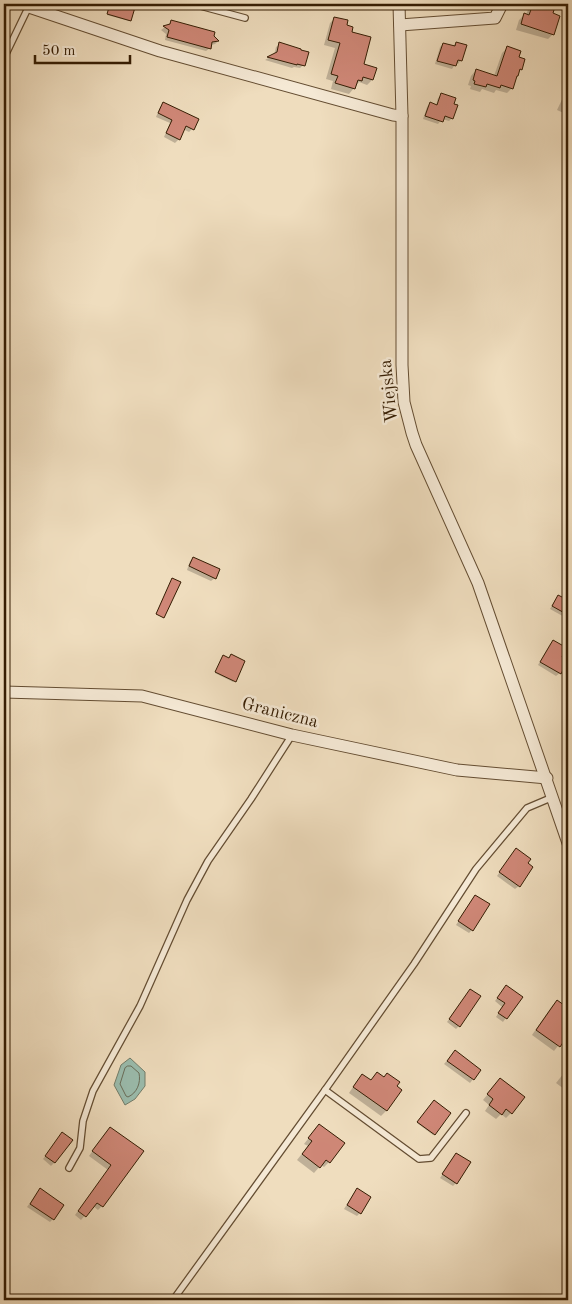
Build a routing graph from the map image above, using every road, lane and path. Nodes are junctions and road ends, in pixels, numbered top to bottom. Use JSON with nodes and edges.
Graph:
{"nodes":[{"id":1,"x":193,"y":4,"type":"edge"},
{"id":2,"x":399,"y":4,"type":"edge"},
{"id":3,"x":502,"y":4,"type":"edge"},
{"id":4,"x":29,"y":5,"type":"edge"},
{"id":5,"x":245,"y":18,"type":"dead end"},
{"id":6,"x":400,"y":25,"type":"junction"},
{"id":7,"x":4,"y":58,"type":"edge"},
{"id":8,"x":402,"y":116,"type":"junction"},
{"id":9,"x":4,"y":692,"type":"edge"},
{"id":10,"x":292,"y":735,"type":"junction"},
{"id":11,"x":547,"y":778,"type":"junction"},
{"id":12,"x":553,"y":797,"type":"junction"},
{"id":13,"x":568,"y":843,"type":"edge"},
{"id":14,"x":325,"y":1090,"type":"junction"},
{"id":15,"x":466,"y":1112,"type":"dead end"},
{"id":16,"x":69,"y":1168,"type":"dead end"},
{"id":17,"x":173,"y":1300,"type":"edge"}],
"edges":[{"from":1,"to":5,"type":"lane"},
{"from":2,"to":6,"type":"street","name":"Wiejska"},
{"from":3,"to":6,"type":"street"},
{"from":4,"to":7,"type":"lane"},
{"from":4,"to":8,"type":"street"},
{"from":6,"to":8,"type":"street","name":"Wiejska"},
{"from":8,"to":11,"type":"street","name":"Wiejska"},
{"from":9,"to":10,"type":"street","name":"Graniczna"},
{"from":10,"to":11,"type":"street","name":"Graniczna"},
{"from":10,"to":16,"type":"lane"},
{"from":11,"to":12,"type":"street","name":"Wiejska"},
{"from":12,"to":13,"type":"street","name":"Wiejska"},
{"from":12,"to":14,"type":"lane"},
{"from":14,"to":15,"type":"lane"},
{"from":14,"to":17,"type":"lane"}]}
